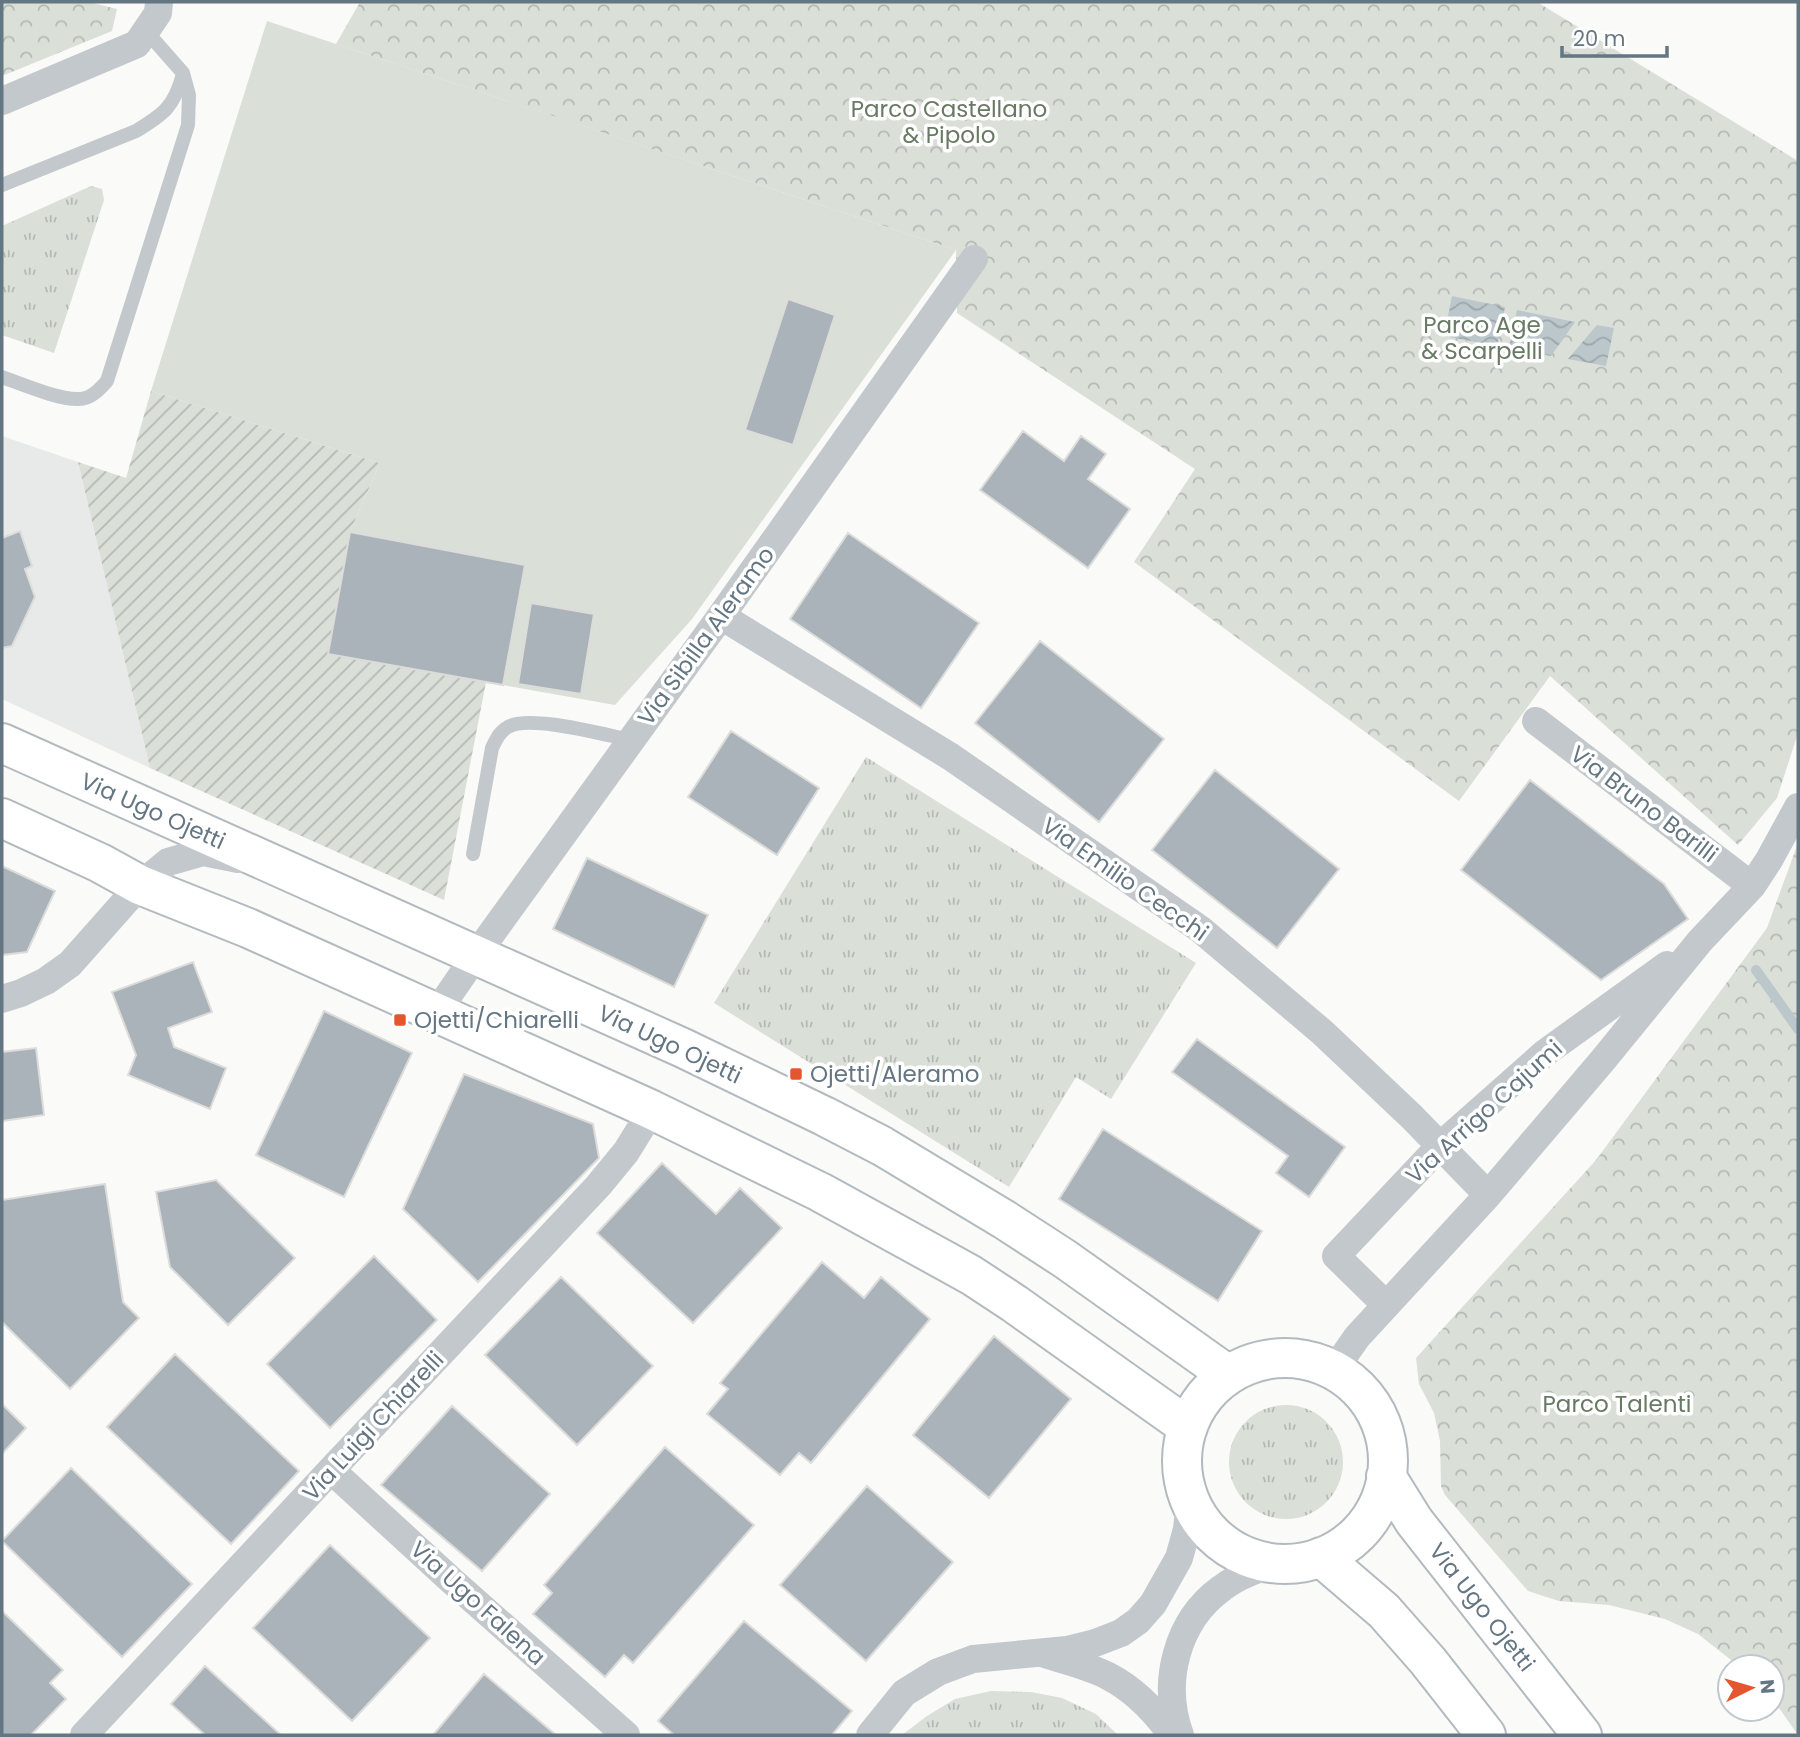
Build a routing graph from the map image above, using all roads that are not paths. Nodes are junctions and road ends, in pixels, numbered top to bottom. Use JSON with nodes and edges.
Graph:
{"nodes":[{"id":1,"x":159,"y":2,"type":"edge"},
{"id":2,"x":146,"y":31,"type":"junction"},
{"id":3,"x":183,"y":73,"type":"junction"},
{"id":4,"x":2,"y":101,"type":"edge"},
{"id":5,"x":2,"y":185,"type":"edge"},
{"id":6,"x":974,"y":258,"type":"dead end"},
{"id":7,"x":2,"y":377,"type":"edge"},
{"id":8,"x":721,"y":616,"type":"junction"},
{"id":9,"x":1536,"y":722,"type":"dead end"},
{"id":10,"x":631,"y":740,"type":"junction"},
{"id":11,"x":2,"y":743,"type":"edge"},
{"id":12,"x":1798,"y":807,"type":"edge"},
{"id":13,"x":2,"y":818,"type":"edge"},
{"id":14,"x":473,"y":854,"type":"dead end"},
{"id":15,"x":270,"y":864,"type":"junction"},
{"id":16,"x":140,"y":886,"type":"junction"},
{"id":17,"x":1752,"y":886,"type":"junction"},
{"id":18,"x":1700,"y":941,"type":"junction"},
{"id":19,"x":475,"y":955,"type":"junction"},
{"id":20,"x":2,"y":999,"type":"edge"},
{"id":21,"x":437,"y":1012,"type":"junction"},
{"id":22,"x":652,"y":1110,"type":"junction"},
{"id":23,"x":1440,"y":1146,"type":"junction"},
{"id":24,"x":1488,"y":1195,"type":"junction"},
{"id":25,"x":1385,"y":1304,"type":"junction"},
{"id":26,"x":1334,"y":1370,"type":"junction"},
{"id":27,"x":1227,"y":1374,"type":"junction"},
{"id":28,"x":1188,"y":1427,"type":"junction"},
{"id":29,"x":331,"y":1470,"type":"junction"},
{"id":30,"x":1386,"y":1476,"type":"junction"},
{"id":31,"x":1190,"y":1500,"type":"junction"},
{"id":32,"x":1321,"y":1557,"type":"junction"},
{"id":33,"x":1277,"y":1563,"type":"junction"},
{"id":34,"x":1041,"y":1652,"type":"junction"},
{"id":35,"x":84,"y":1735,"type":"edge"},
{"id":36,"x":626,"y":1735,"type":"edge"},
{"id":37,"x":870,"y":1735,"type":"edge"},
{"id":38,"x":1172,"y":1735,"type":"edge"},
{"id":39,"x":1180,"y":1735,"type":"edge"},
{"id":40,"x":1486,"y":1735,"type":"edge"},
{"id":41,"x":1582,"y":1735,"type":"edge"}],
"edges":[{"from":1,"to":2,"type":"street"},
{"from":2,"to":3,"type":"lane"},
{"from":2,"to":4,"type":"street"},
{"from":3,"to":5,"type":"lane"},
{"from":3,"to":7,"type":"lane"},
{"from":6,"to":8,"type":"street","name":"Via Sibilla Aleramo"},
{"from":8,"to":10,"type":"street","name":"Via Sibilla Aleramo"},
{"from":8,"to":23,"type":"street","name":"Via Emilio Cecchi"},
{"from":9,"to":17,"type":"street","name":"Via Bruno Barilli"},
{"from":10,"to":14,"type":"lane"},
{"from":10,"to":19,"type":"street","name":"Via Sibilla Aleramo"},
{"from":11,"to":15,"type":"main road","name":"Via Ugo Ojetti"},
{"from":12,"to":17,"type":"street","name":"Via Arrigo Cajumi"},
{"from":13,"to":16,"type":"main road"},
{"from":15,"to":16,"type":"street"},
{"from":15,"to":19,"type":"main road","name":"Via Ugo Ojetti"},
{"from":16,"to":20,"type":"street"},
{"from":16,"to":21,"type":"main road"},
{"from":17,"to":18,"type":"street","name":"Via Arrigo Cajumi"},
{"from":18,"to":23,"type":"street","name":"Via Arrigo Cajumi"},
{"from":18,"to":24,"type":"street","name":"Via Arrigo Cajumi"},
{"from":19,"to":21,"type":"street","name":"Via Sibilla Aleramo"},
{"from":19,"to":27,"type":"main road","name":"Via Ugo Ojetti"},
{"from":21,"to":22,"type":"main road"},
{"from":22,"to":28,"type":"main road"},
{"from":22,"to":29,"type":"street","name":"Via Luigi Chiarelli"},
{"from":23,"to":24,"type":"street","name":"Via Emilio Cecchi"},
{"from":23,"to":25,"type":"street","name":"Via Arrigo Cajumi"},
{"from":24,"to":25,"type":"street","name":"Via Arrigo Cajumi"},
{"from":25,"to":26,"type":"street","name":"Via Arrigo Cajumi"},
{"from":26,"to":27,"type":"main road"},
{"from":26,"to":30,"type":"main road"},
{"from":27,"to":28,"type":"main road"},
{"from":28,"to":31,"type":"main road"},
{"from":29,"to":35,"type":"street","name":"Via Luigi Chiarelli"},
{"from":29,"to":36,"type":"street","name":"Via Ugo Falena"},
{"from":30,"to":32,"type":"main road"},
{"from":30,"to":41,"type":"main road","name":"Via Ugo Ojetti"},
{"from":31,"to":33,"type":"main road"},
{"from":31,"to":34,"type":"street"},
{"from":32,"to":33,"type":"main road"},
{"from":32,"to":40,"type":"main road"},
{"from":33,"to":39,"type":"street"},
{"from":34,"to":37,"type":"street"},
{"from":34,"to":38,"type":"street"}]}
